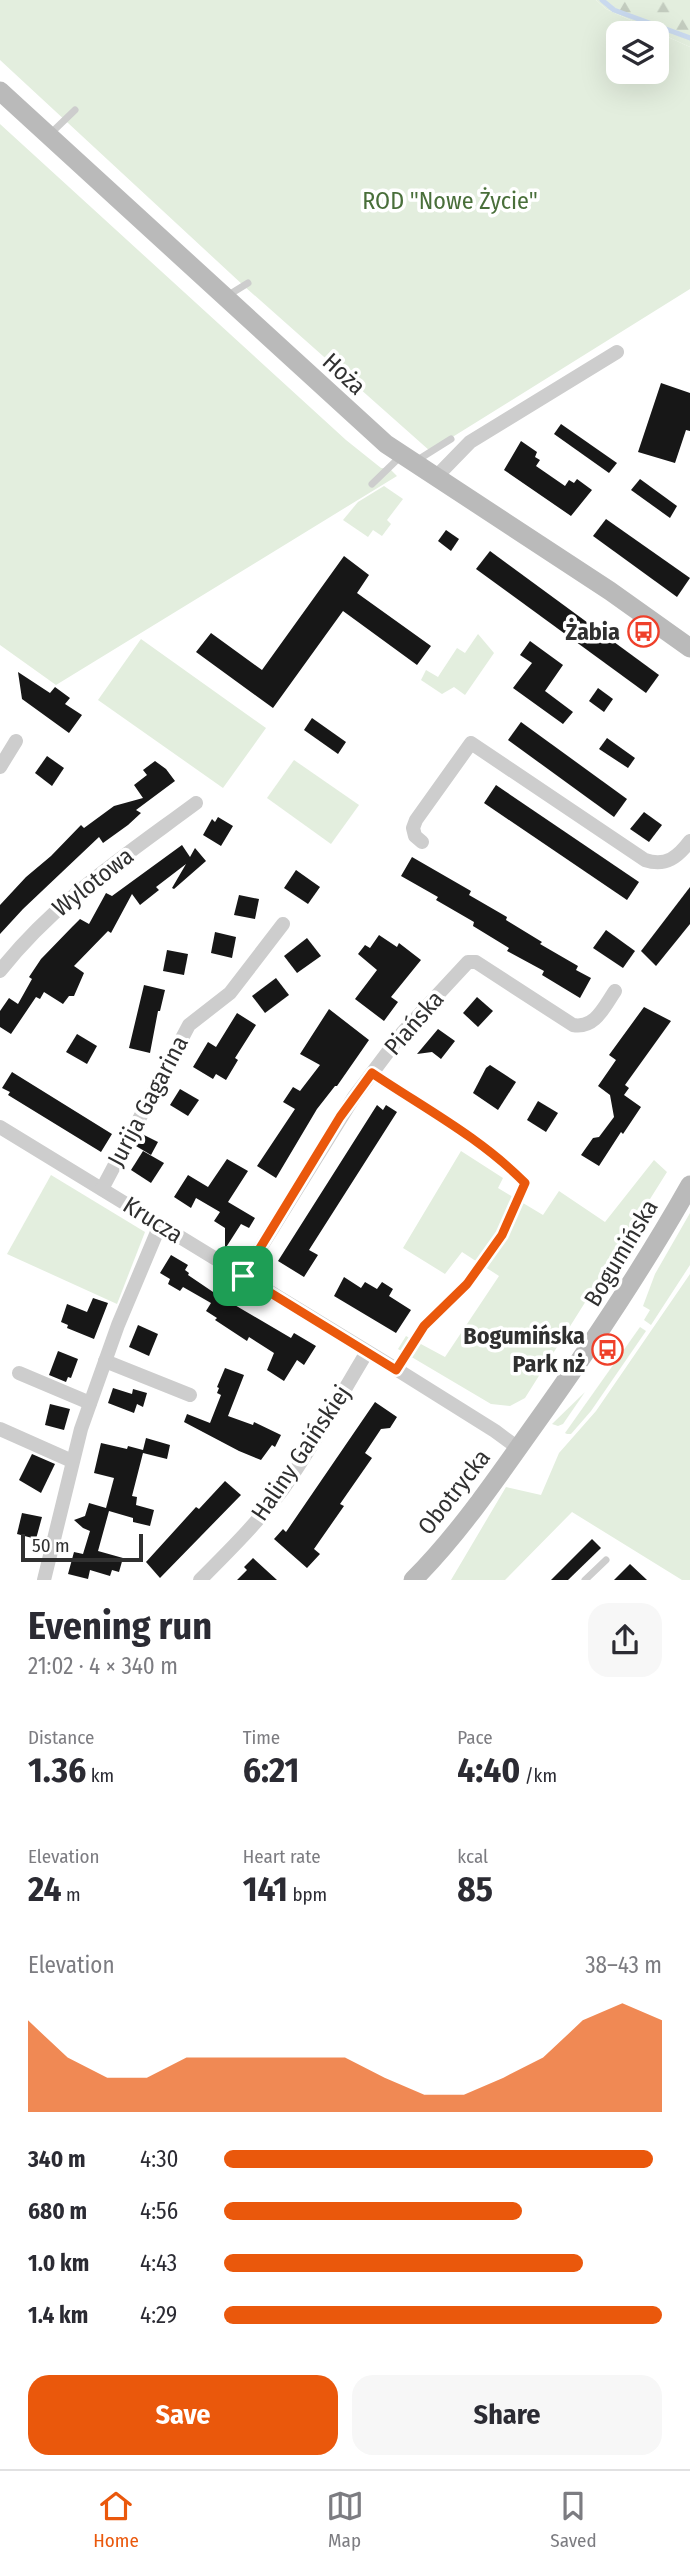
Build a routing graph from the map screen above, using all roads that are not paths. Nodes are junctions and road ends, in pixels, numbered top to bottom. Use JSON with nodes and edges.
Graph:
{"nodes":[{"id":1,"x":0,"y":91,"type":"edge"},
{"id":2,"x":75,"y":110,"type":"dead end"},
{"id":3,"x":48,"y":136,"type":"junction"},
{"id":4,"x":248,"y":283,"type":"dead end"},
{"id":5,"x":224,"y":298,"type":"junction"},
{"id":6,"x":617,"y":352,"type":"dead end"},
{"id":7,"x":451,"y":439,"type":"dead end"},
{"id":8,"x":407,"y":459,"type":"junction"},
{"id":9,"x":435,"y":478,"type":"junction"},
{"id":10,"x":372,"y":484,"type":"dead end"},
{"id":11,"x":690,"y":648,"type":"edge"},
{"id":12,"x":16,"y":741,"type":"dead end"},
{"id":13,"x":0,"y":767,"type":"edge"},
{"id":14,"x":196,"y":803,"type":"dead end"},
{"id":15,"x":690,"y":841,"type":"edge"},
{"id":16,"x":422,"y":842,"type":"dead end"},
{"id":17,"x":284,"y":924,"type":"dead end"},
{"id":18,"x":0,"y":971,"type":"edge"},
{"id":19,"x":615,"y":991,"type":"dead end"},
{"id":20,"x":372,"y":1073,"type":"junction"},
{"id":21,"x":0,"y":1128,"type":"edge"},
{"id":22,"x":690,"y":1185,"type":"edge"},
{"id":23,"x":102,"y":1189,"type":"junction"},
{"id":24,"x":160,"y":1225,"type":"junction"},
{"id":25,"x":243,"y":1276,"type":"junction"},
{"id":26,"x":367,"y":1352,"type":"junction"},
{"id":27,"x":105,"y":1361,"type":"junction"},
{"id":28,"x":396,"y":1370,"type":"junction"},
{"id":29,"x":19,"y":1373,"type":"dead end"},
{"id":30,"x":190,"y":1395,"type":"dead end"},
{"id":31,"x":90,"y":1403,"type":"junction"},
{"id":32,"x":0,"y":1429,"type":"edge"},
{"id":33,"x":518,"y":1448,"type":"junction"},
{"id":34,"x":72,"y":1461,"type":"junction"},
{"id":35,"x":606,"y":1560,"type":"dead end"},
{"id":36,"x":424,"y":1572,"type":"edge"},
{"id":37,"x":44,"y":1580,"type":"edge"},
{"id":38,"x":200,"y":1580,"type":"edge"},
{"id":39,"x":413,"y":1580,"type":"edge"},
{"id":40,"x":585,"y":1580,"type":"edge"}],
"edges":[{"from":1,"to":3,"type":"street","name":"Hoża"},
{"from":2,"to":3,"type":"lane"},
{"from":3,"to":5,"type":"street","name":"Hoża"},
{"from":4,"to":5,"type":"lane"},
{"from":5,"to":8,"type":"street","name":"Hoża"},
{"from":6,"to":9,"type":"street"},
{"from":7,"to":8,"type":"lane"},
{"from":8,"to":9,"type":"street","name":"Hoża"},
{"from":8,"to":10,"type":"lane"},
{"from":9,"to":11,"type":"street","name":"Hoża"},
{"from":12,"to":13,"type":"street"},
{"from":14,"to":18,"type":"street","name":"Wylotowa"},
{"from":15,"to":16,"type":"street"},
{"from":17,"to":23,"type":"street","name":"Jurija Gagarina"},
{"from":19,"to":20,"type":"street","name":"Piańska"},
{"from":20,"to":25,"type":"street","name":"Piańska"},
{"from":20,"to":28,"type":"lane"},
{"from":21,"to":23,"type":"street","name":"Krucza"},
{"from":22,"to":33,"type":"street","name":"Bogumińska"},
{"from":23,"to":24,"type":"street","name":"Krucza"},
{"from":24,"to":25,"type":"street","name":"Krucza"},
{"from":24,"to":27,"type":"street"},
{"from":25,"to":26,"type":"street","name":"Krucza"},
{"from":26,"to":28,"type":"street","name":"Krucza"},
{"from":26,"to":38,"type":"street","name":"Haliny Gaińskiej"},
{"from":27,"to":30,"type":"street"},
{"from":27,"to":31,"type":"street"},
{"from":28,"to":33,"type":"street","name":"Krucza"},
{"from":29,"to":31,"type":"street"},
{"from":31,"to":34,"type":"street"},
{"from":32,"to":34,"type":"street"},
{"from":33,"to":36,"type":"street","name":"Obotrycka"},
{"from":34,"to":37,"type":"street"},
{"from":35,"to":40,"type":"lane"},
{"from":36,"to":39,"type":"street","name":"Obotrycka"}]}
